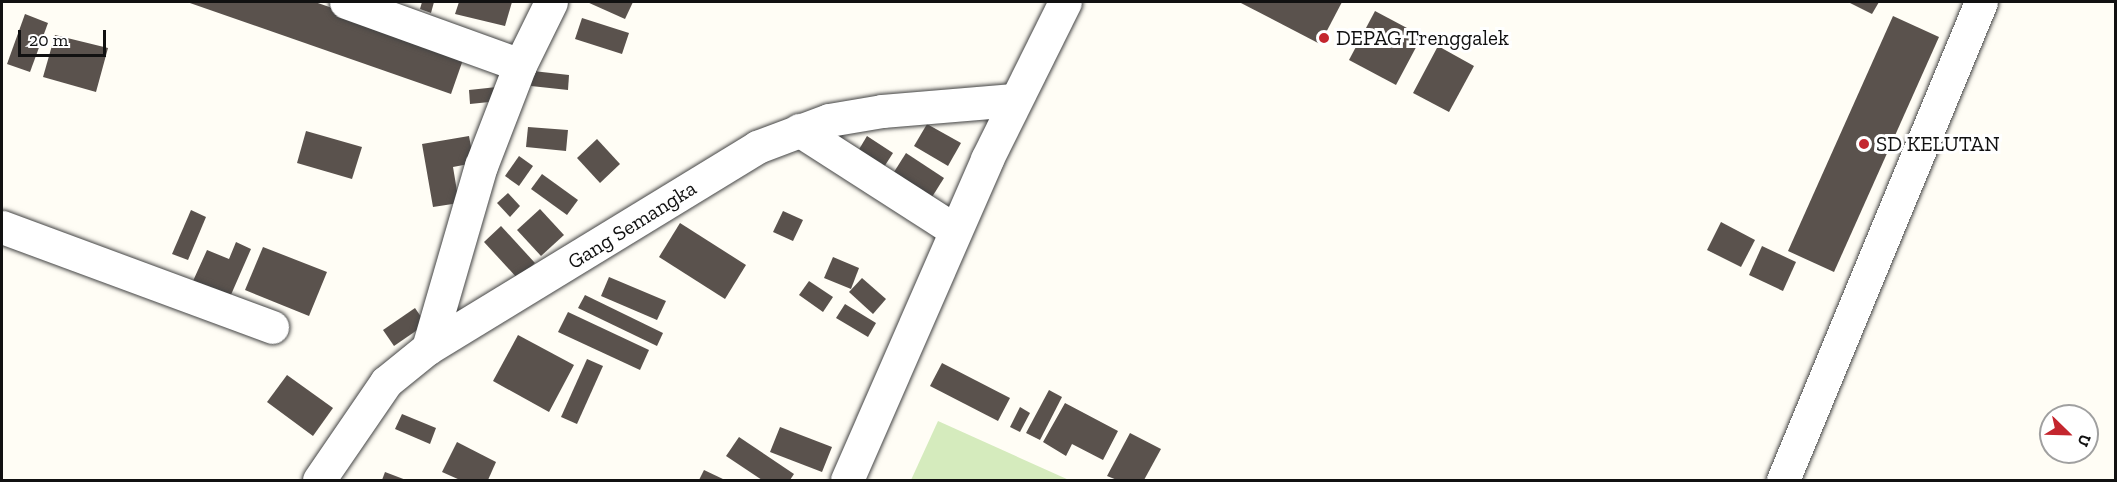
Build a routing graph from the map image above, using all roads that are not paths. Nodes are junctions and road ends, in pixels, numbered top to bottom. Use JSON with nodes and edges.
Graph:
{"nodes":[{"id":1,"x":346,"y":2,"type":"edge"},
{"id":2,"x":551,"y":2,"type":"edge"},
{"id":3,"x":1065,"y":2,"type":"edge"},
{"id":4,"x":1981,"y":2,"type":"edge"},
{"id":5,"x":520,"y":66,"type":"junction"},
{"id":6,"x":1014,"y":100,"type":"junction"},
{"id":7,"x":799,"y":130,"type":"junction"},
{"id":8,"x":2,"y":228,"type":"edge"},
{"id":9,"x":955,"y":230,"type":"junction"},
{"id":10,"x":272,"y":327,"type":"dead end"},
{"id":11,"x":428,"y":348,"type":"junction"},
{"id":12,"x":319,"y":480,"type":"edge"},
{"id":13,"x":847,"y":480,"type":"edge"},
{"id":14,"x":1783,"y":480,"type":"edge"}],
"edges":[{"from":1,"to":5,"type":"street"},
{"from":2,"to":5,"type":"street"},
{"from":3,"to":6,"type":"street"},
{"from":4,"to":14,"type":"street"},
{"from":5,"to":11,"type":"street"},
{"from":6,"to":7,"type":"street","name":"Gang Semangka"},
{"from":6,"to":9,"type":"street"},
{"from":7,"to":9,"type":"street"},
{"from":7,"to":11,"type":"street","name":"Gang Semangka"},
{"from":8,"to":10,"type":"street"},
{"from":9,"to":13,"type":"street"},
{"from":11,"to":12,"type":"street","name":"Gang Semangka"}]}
